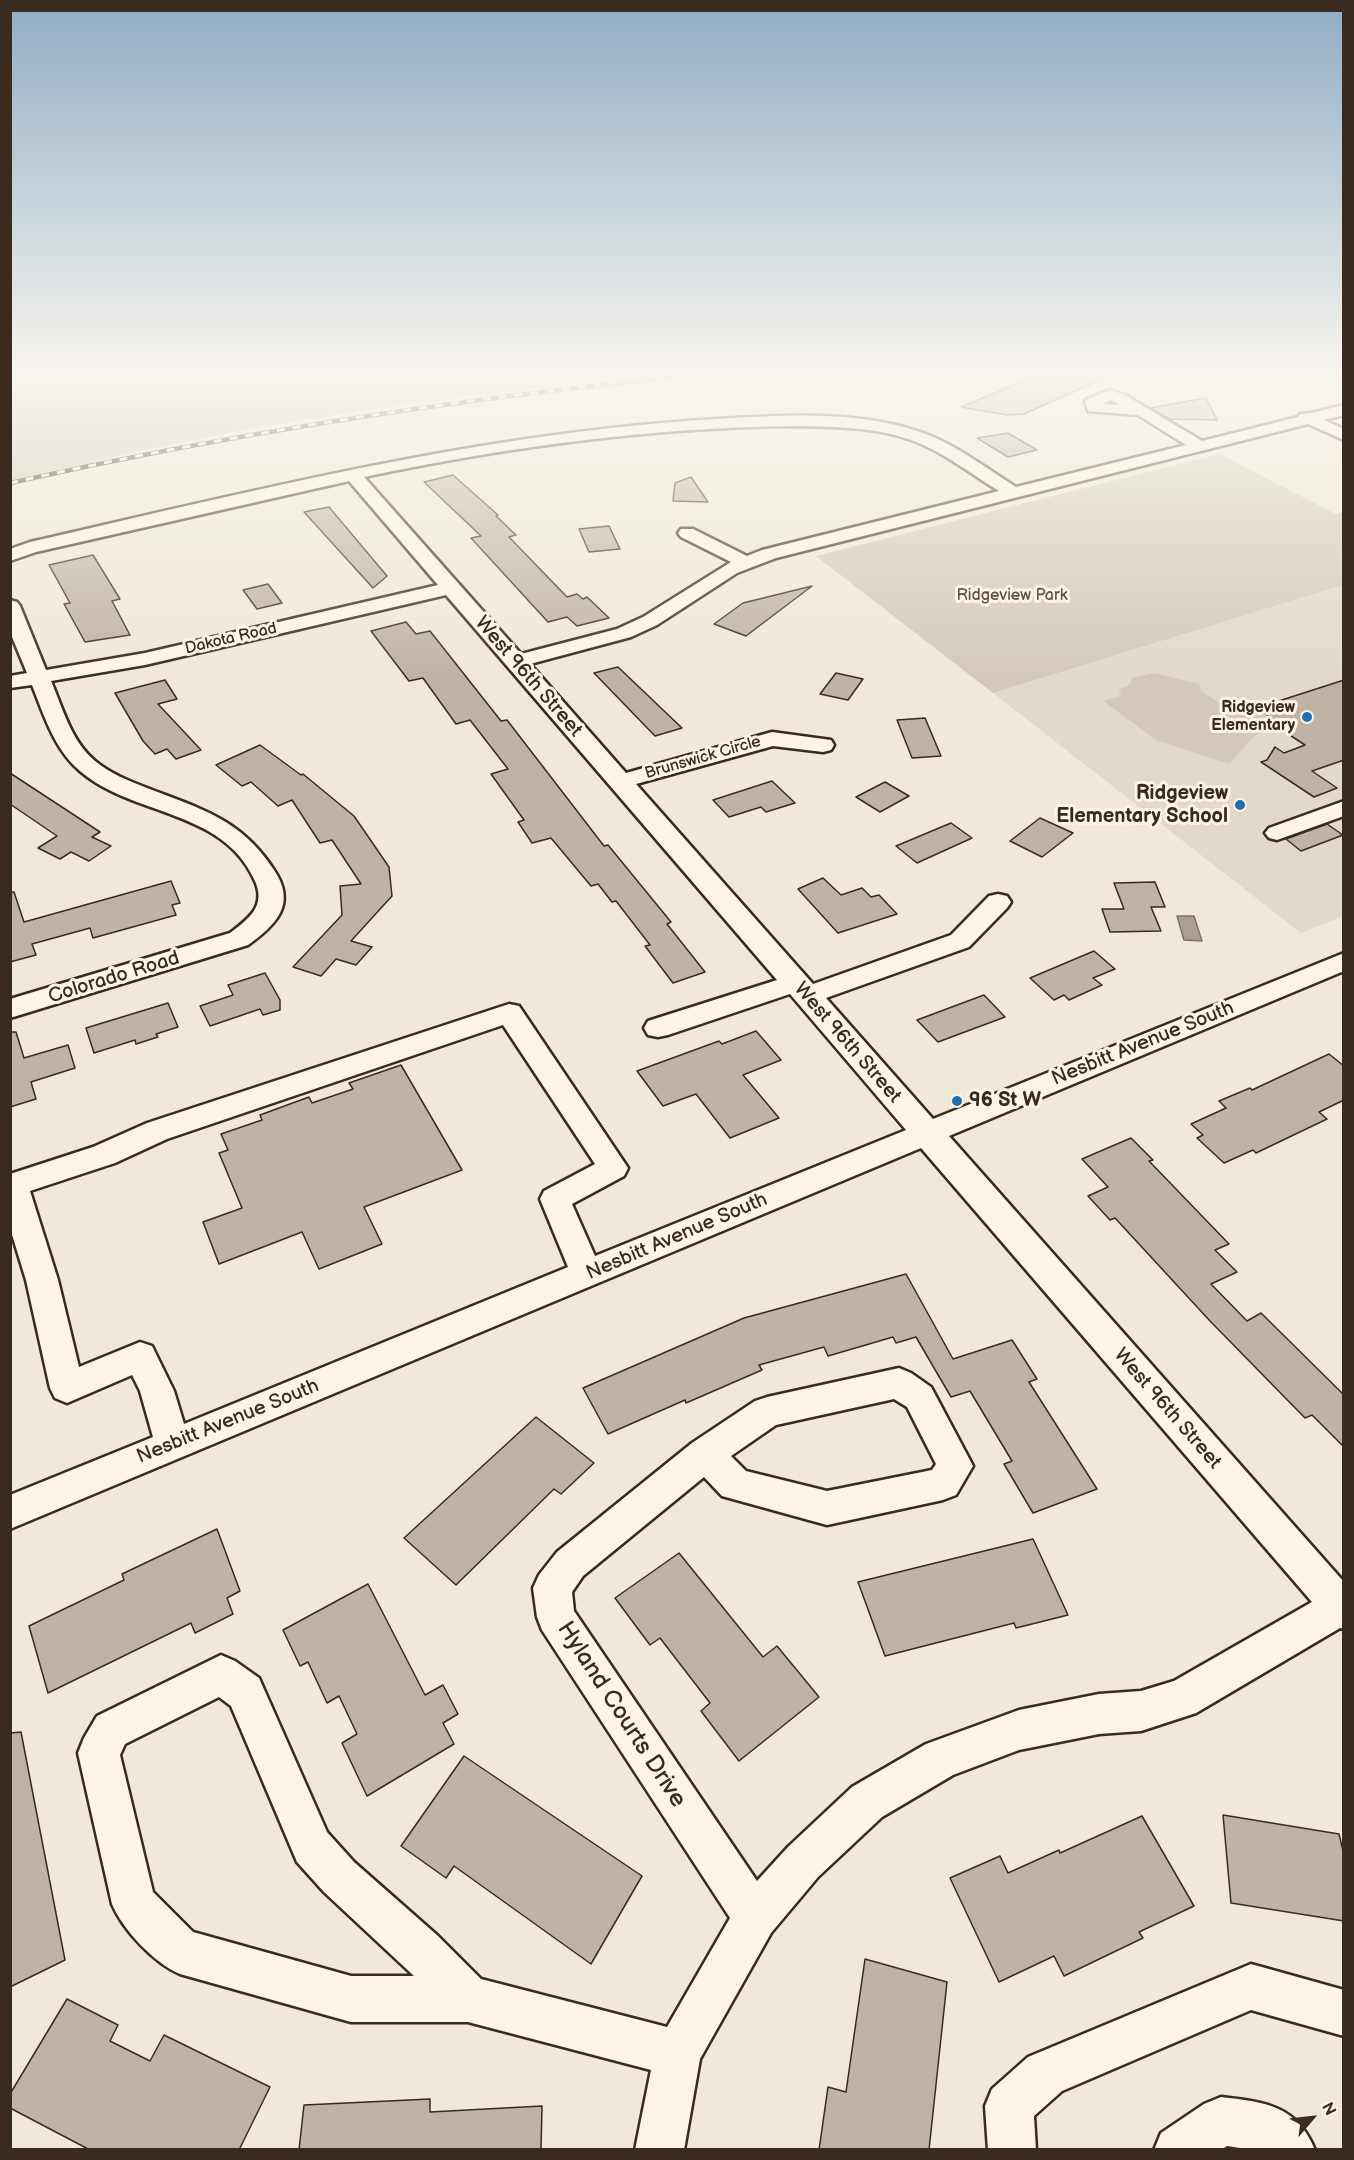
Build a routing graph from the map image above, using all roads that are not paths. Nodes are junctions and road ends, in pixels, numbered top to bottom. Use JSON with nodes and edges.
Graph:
{"nodes":[{"id":1,"x":340,"y":477,"type":"edge"},
{"id":2,"x":354,"y":477,"type":"edge"},
{"id":3,"x":987,"y":477,"type":"edge"},
{"id":4,"x":1075,"y":477,"type":"edge"},
{"id":5,"x":1013,"y":493,"type":"junction"},
{"id":6,"x":687,"y":533,"type":"dead end"},
{"id":7,"x":10,"y":556,"type":"edge"},
{"id":8,"x":745,"y":562,"type":"junction"},
{"id":9,"x":450,"y":588,"type":"junction"},
{"id":10,"x":10,"y":606,"type":"edge"},
{"id":11,"x":515,"y":662,"type":"junction"},
{"id":12,"x":40,"y":678,"type":"junction"},
{"id":13,"x":10,"y":682,"type":"edge"},
{"id":14,"x":823,"y":745,"type":"dead end"},
{"id":15,"x":619,"y":782,"type":"junction"},
{"id":16,"x":1344,"y":808,"type":"edge"},
{"id":17,"x":1277,"y":833,"type":"dead end"},
{"id":18,"x":998,"y":902,"type":"dead end"},
{"id":19,"x":1344,"y":961,"type":"edge"},
{"id":20,"x":800,"y":990,"type":"junction"},
{"id":21,"x":10,"y":1009,"type":"edge"},
{"id":22,"x":658,"y":1028,"type":"dead end"},
{"id":23,"x":926,"y":1133,"type":"junction"},
{"id":24,"x":587,"y":1274,"type":"junction"},
{"id":25,"x":173,"y":1445,"type":"junction"},
{"id":26,"x":705,"y":1454,"type":"junction"},
{"id":27,"x":10,"y":1512,"type":"edge"},
{"id":28,"x":1342,"y":1609,"type":"edge"},
{"id":29,"x":755,"y":1917,"type":"junction"},
{"id":30,"x":468,"y":1999,"type":"junction"},
{"id":31,"x":1344,"y":2013,"type":"edge"},
{"id":32,"x":678,"y":2053,"type":"junction"},
{"id":33,"x":659,"y":2150,"type":"edge"},
{"id":34,"x":1012,"y":2150,"type":"edge"},
{"id":35,"x":1178,"y":2150,"type":"edge"},
{"id":36,"x":1291,"y":2150,"type":"edge"}],
"edges":[{"from":1,"to":7,"type":"street"},
{"from":2,"to":9,"type":"street","name":"West 96th Street"},
{"from":3,"to":5,"type":"street"},
{"from":4,"to":5,"type":"street"},
{"from":5,"to":8,"type":"street"},
{"from":6,"to":8,"type":"street"},
{"from":8,"to":11,"type":"street"},
{"from":9,"to":11,"type":"street","name":"West 96th Street"},
{"from":9,"to":12,"type":"street","name":"Dakota Road"},
{"from":10,"to":12,"type":"street","name":"Colorado Road"},
{"from":11,"to":15,"type":"street","name":"West 96th Street"},
{"from":12,"to":13,"type":"street","name":"Dakota Road"},
{"from":12,"to":21,"type":"street","name":"Colorado Road"},
{"from":14,"to":15,"type":"street","name":"Brunswick Circle"},
{"from":15,"to":20,"type":"street","name":"West 96th Street"},
{"from":16,"to":17,"type":"street"},
{"from":18,"to":20,"type":"street"},
{"from":19,"to":23,"type":"street","name":"Nesbitt Avenue South"},
{"from":20,"to":22,"type":"street"},
{"from":20,"to":23,"type":"street","name":"West 96th Street"},
{"from":23,"to":24,"type":"street","name":"Nesbitt Avenue South"},
{"from":23,"to":28,"type":"street","name":"West 96th Street"},
{"from":24,"to":25,"type":"street","name":"Nesbitt Avenue South"},
{"from":24,"to":25,"type":"street"},
{"from":25,"to":27,"type":"street","name":"Nesbitt Avenue South"},
{"from":26,"to":26,"type":"street","name":"Hyland Courts Drive"},
{"from":26,"to":29,"type":"street","name":"Hyland Courts Drive"},
{"from":28,"to":29,"type":"street"},
{"from":29,"to":32,"type":"street"},
{"from":30,"to":30,"type":"street"},
{"from":30,"to":32,"type":"street"},
{"from":31,"to":34,"type":"street"},
{"from":32,"to":33,"type":"street"},
{"from":35,"to":36,"type":"street"}]}
